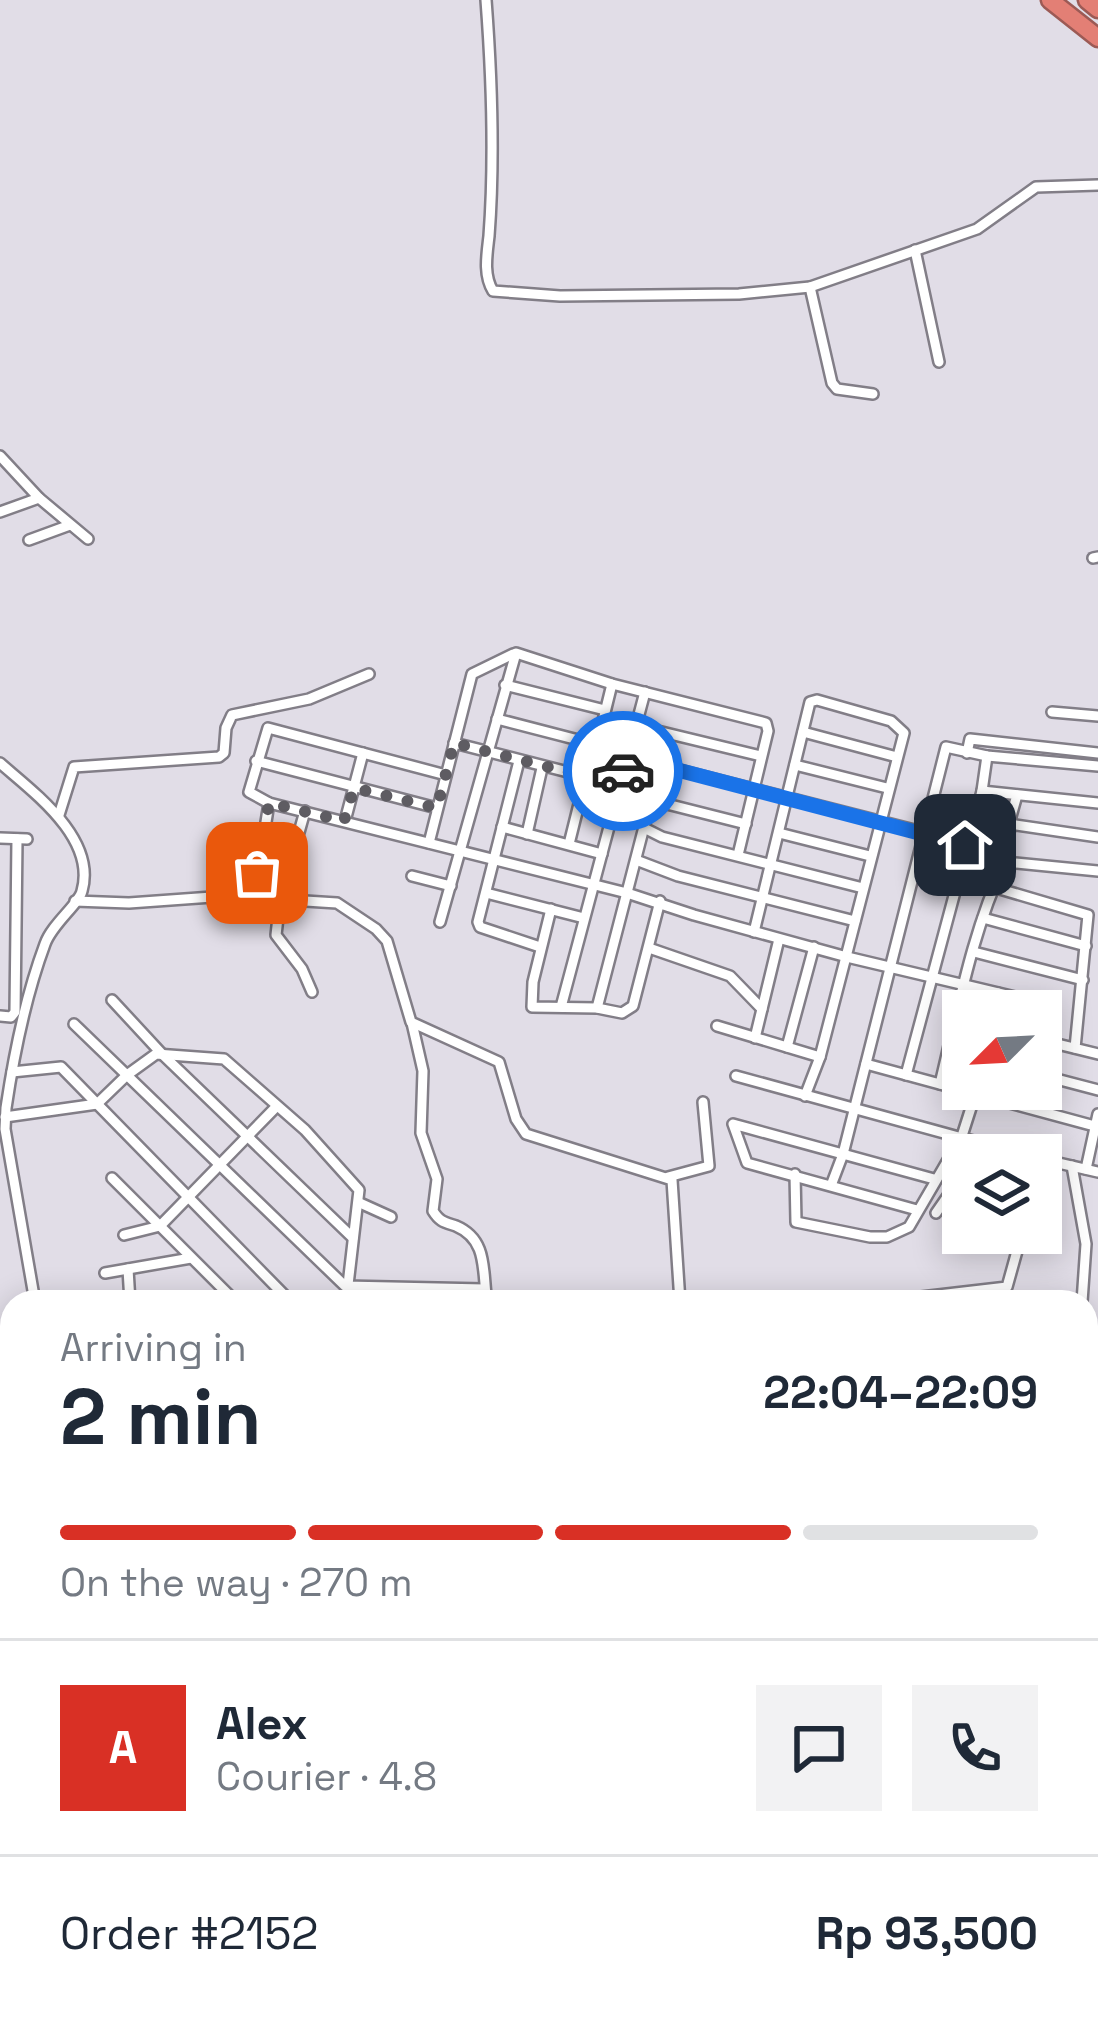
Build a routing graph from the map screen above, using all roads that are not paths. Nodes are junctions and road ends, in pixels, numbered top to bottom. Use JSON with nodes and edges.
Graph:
{"nodes":[{"id":1,"x":486,"y":0,"type":"edge"},
{"id":2,"x":1050,"y":0,"type":"edge"},
{"id":3,"x":1087,"y":0,"type":"edge"},
{"id":4,"x":1098,"y":9,"type":"edge"},
{"id":5,"x":1098,"y":38,"type":"edge"},
{"id":6,"x":1098,"y":185,"type":"edge"},
{"id":7,"x":915,"y":250,"type":"junction"},
{"id":8,"x":810,"y":286,"type":"junction"},
{"id":9,"x":939,"y":362,"type":"dead end"},
{"id":10,"x":873,"y":394,"type":"dead end"},
{"id":11,"x":0,"y":456,"type":"edge"},
{"id":12,"x":39,"y":498,"type":"junction"},
{"id":13,"x":0,"y":512,"type":"edge"},
{"id":14,"x":70,"y":525,"type":"junction"},
{"id":15,"x":88,"y":539,"type":"dead end"},
{"id":16,"x":28,"y":540,"type":"dead end"},
{"id":17,"x":513,"y":654,"type":"junction"},
{"id":18,"x":369,"y":674,"type":"dead end"},
{"id":19,"x":612,"y":684,"type":"junction"},
{"id":20,"x":505,"y":685,"type":"junction"},
{"id":21,"x":645,"y":692,"type":"junction"},
{"id":22,"x":605,"y":710,"type":"junction"},
{"id":23,"x":1052,"y":712,"type":"dead end"},
{"id":24,"x":1098,"y":716,"type":"edge"},
{"id":25,"x":497,"y":719,"type":"junction"},
{"id":26,"x":637,"y":726,"type":"junction"},
{"id":27,"x":803,"y":732,"type":"junction"},
{"id":28,"x":454,"y":743,"type":"junction"},
{"id":29,"x":597,"y":745,"type":"junction"},
{"id":30,"x":488,"y":751,"type":"junction"},
{"id":31,"x":968,"y":753,"type":"junction"},
{"id":32,"x":363,"y":754,"type":"junction"},
{"id":33,"x":1098,"y":754,"type":"edge"},
{"id":34,"x":761,"y":756,"type":"junction"},
{"id":35,"x":987,"y":756,"type":"junction"},
{"id":36,"x":628,"y":757,"type":"junction"},
{"id":37,"x":898,"y":758,"type":"junction"},
{"id":38,"x":256,"y":761,"type":"junction"},
{"id":39,"x":519,"y":761,"type":"junction"},
{"id":40,"x":0,"y":763,"type":"edge"},
{"id":41,"x":796,"y":765,"type":"junction"},
{"id":42,"x":1098,"y":766,"type":"edge"},
{"id":43,"x":542,"y":768,"type":"junction"},
{"id":44,"x":446,"y":775,"type":"junction"},
{"id":45,"x":619,"y":785,"type":"junction"},
{"id":46,"x":354,"y":788,"type":"junction"},
{"id":47,"x":887,"y":788,"type":"junction"},
{"id":48,"x":753,"y":791,"type":"junction"},
{"id":49,"x":982,"y":791,"type":"junction"},
{"id":50,"x":1017,"y":795,"type":"junction"},
{"id":51,"x":787,"y":799,"type":"junction"},
{"id":52,"x":580,"y":800,"type":"dead end"},
{"id":53,"x":651,"y":800,"type":"junction"},
{"id":54,"x":269,"y":803,"type":"junction"},
{"id":55,"x":1098,"y":803,"type":"edge"},
{"id":56,"x":437,"y":808,"type":"junction"},
{"id":57,"x":305,"y":811,"type":"junction"},
{"id":58,"x":59,"y":815,"type":"junction"},
{"id":59,"x":344,"y":821,"type":"junction"},
{"id":60,"x":879,"y":822,"type":"junction"},
{"id":61,"x":746,"y":824,"type":"junction"},
{"id":62,"x":1009,"y":824,"type":"junction"},
{"id":63,"x":502,"y":827,"type":"junction"},
{"id":64,"x":644,"y":828,"type":"junction"},
{"id":65,"x":779,"y":833,"type":"junction"},
{"id":66,"x":527,"y":834,"type":"junction"},
{"id":67,"x":925,"y":834,"type":"junction"},
{"id":68,"x":1098,"y":836,"type":"edge"},
{"id":69,"x":0,"y":838,"type":"edge"},
{"id":70,"x":429,"y":843,"type":"junction"},
{"id":71,"x":568,"y":844,"type":"junction"},
{"id":72,"x":965,"y":845,"type":"junction"},
{"id":73,"x":462,"y":850,"type":"junction"},
{"id":74,"x":602,"y":854,"type":"junction"},
{"id":75,"x":738,"y":855,"type":"junction"},
{"id":76,"x":870,"y":856,"type":"junction"},
{"id":77,"x":1003,"y":857,"type":"junction"},
{"id":78,"x":495,"y":860,"type":"junction"},
{"id":79,"x":636,"y":860,"type":"junction"},
{"id":80,"x":771,"y":864,"type":"junction"},
{"id":81,"x":1098,"y":872,"type":"edge"},
{"id":82,"x":412,"y":876,"type":"dead end"},
{"id":83,"x":284,"y":882,"type":"dead end"},
{"id":84,"x":593,"y":885,"type":"junction"},
{"id":85,"x":451,"y":886,"type":"junction"},
{"id":86,"x":993,"y":887,"type":"junction"},
{"id":87,"x":863,"y":888,"type":"junction"},
{"id":88,"x":627,"y":892,"type":"junction"},
{"id":89,"x":486,"y":893,"type":"junction"},
{"id":90,"x":763,"y":897,"type":"junction"},
{"id":91,"x":254,"y":898,"type":"junction"},
{"id":92,"x":280,"y":900,"type":"junction"},
{"id":93,"x":75,"y":901,"type":"junction"},
{"id":94,"x":660,"y":902,"type":"junction"},
{"id":95,"x":550,"y":909,"type":"junction"},
{"id":96,"x":584,"y":918,"type":"junction"},
{"id":97,"x":983,"y":918,"type":"junction"},
{"id":98,"x":855,"y":921,"type":"junction"},
{"id":99,"x":440,"y":922,"type":"dead end"},
{"id":100,"x":754,"y":932,"type":"junction"},
{"id":101,"x":779,"y":939,"type":"junction"},
{"id":102,"x":540,"y":946,"type":"junction"},
{"id":103,"x":1086,"y":946,"type":"junction"},
{"id":104,"x":814,"y":947,"type":"junction"},
{"id":105,"x":649,"y":948,"type":"junction"},
{"id":106,"x":974,"y":952,"type":"junction"},
{"id":107,"x":847,"y":957,"type":"junction"},
{"id":108,"x":891,"y":966,"type":"junction"},
{"id":109,"x":932,"y":976,"type":"junction"},
{"id":110,"x":1083,"y":980,"type":"junction"},
{"id":111,"x":964,"y":983,"type":"junction"},
{"id":112,"x":988,"y":990,"type":"edge"},
{"id":113,"x":312,"y":992,"type":"dead end"},
{"id":114,"x":112,"y":1000,"type":"dead end"},
{"id":115,"x":561,"y":1007,"type":"junction"},
{"id":116,"x":597,"y":1008,"type":"junction"},
{"id":117,"x":763,"y":1009,"type":"junction"},
{"id":118,"x":0,"y":1016,"type":"edge"},
{"id":119,"x":412,"y":1023,"type":"junction"},
{"id":120,"x":74,"y":1024,"type":"dead end"},
{"id":121,"x":717,"y":1026,"type":"dead end"},
{"id":122,"x":754,"y":1038,"type":"junction"},
{"id":123,"x":1062,"y":1045,"type":"edge"},
{"id":124,"x":787,"y":1047,"type":"junction"},
{"id":125,"x":1075,"y":1048,"type":"junction"},
{"id":126,"x":161,"y":1054,"type":"junction"},
{"id":127,"x":1098,"y":1054,"type":"edge"},
{"id":128,"x":820,"y":1057,"type":"junction"},
{"id":129,"x":866,"y":1064,"type":"junction"},
{"id":130,"x":12,"y":1072,"type":"junction"},
{"id":131,"x":127,"y":1075,"type":"junction"},
{"id":132,"x":906,"y":1075,"type":"junction"},
{"id":133,"x":736,"y":1076,"type":"dead end"},
{"id":134,"x":1062,"y":1081,"type":"edge"},
{"id":135,"x":940,"y":1084,"type":"joint"},
{"id":136,"x":1098,"y":1090,"type":"edge"},
{"id":137,"x":806,"y":1096,"type":"junction"},
{"id":138,"x":704,"y":1102,"type":"dead end"},
{"id":139,"x":97,"y":1103,"type":"junction"},
{"id":140,"x":276,"y":1107,"type":"junction"},
{"id":141,"x":1049,"y":1110,"type":"edge"},
{"id":142,"x":854,"y":1111,"type":"junction"},
{"id":143,"x":1097,"y":1122,"type":"edge"},
{"id":144,"x":3,"y":1125,"type":"edge"},
{"id":145,"x":953,"y":1134,"type":"edge"},
{"id":146,"x":247,"y":1135,"type":"junction"},
{"id":147,"x":843,"y":1154,"type":"junction"},
{"id":148,"x":1062,"y":1164,"type":"edge"},
{"id":149,"x":218,"y":1165,"type":"junction"},
{"id":150,"x":1072,"y":1166,"type":"junction"},
{"id":151,"x":942,"y":1167,"type":"edge"},
{"id":152,"x":1092,"y":1171,"type":"edge"},
{"id":153,"x":795,"y":1174,"type":"junction"},
{"id":154,"x":112,"y":1178,"type":"dead end"},
{"id":155,"x":668,"y":1178,"type":"junction"},
{"id":156,"x":934,"y":1179,"type":"junction"},
{"id":157,"x":832,"y":1184,"type":"junction"},
{"id":158,"x":189,"y":1196,"type":"junction"},
{"id":159,"x":359,"y":1203,"type":"junction"},
{"id":160,"x":942,"y":1204,"type":"edge"},
{"id":161,"x":917,"y":1210,"type":"junction"},
{"id":162,"x":936,"y":1213,"type":"dead end"},
{"id":163,"x":391,"y":1217,"type":"dead end"},
{"id":164,"x":796,"y":1222,"type":"junction"},
{"id":165,"x":160,"y":1226,"type":"junction"},
{"id":166,"x":124,"y":1235,"type":"dead end"},
{"id":167,"x":353,"y":1238,"type":"junction"},
{"id":168,"x":796,"y":1239,"type":"dead end"},
{"id":169,"x":1092,"y":1243,"type":"edge"},
{"id":170,"x":1016,"y":1254,"type":"edge"},
{"id":171,"x":191,"y":1258,"type":"junction"},
{"id":172,"x":128,"y":1270,"type":"junction"},
{"id":173,"x":105,"y":1274,"type":"dead end"},
{"id":174,"x":349,"y":1288,"type":"junction"},
{"id":175,"x":444,"y":1288,"type":"joint"},
{"id":176,"x":484,"y":1289,"type":"joint"},
{"id":177,"x":33,"y":1290,"type":"edge"},
{"id":178,"x":129,"y":1290,"type":"edge"},
{"id":179,"x":223,"y":1290,"type":"edge"},
{"id":180,"x":280,"y":1290,"type":"edge"},
{"id":181,"x":679,"y":1290,"type":"edge"},
{"id":182,"x":989,"y":1290,"type":"edge"},
{"id":183,"x":1084,"y":1290,"type":"edge"}],
"edges":[{"from":1,"to":8,"type":"street"},
{"from":2,"to":5,"type":"highway"},
{"from":3,"to":4,"type":"highway"},
{"from":6,"to":7,"type":"street"},
{"from":7,"to":8,"type":"street"},
{"from":7,"to":9,"type":"street"},
{"from":8,"to":10,"type":"street"},
{"from":11,"to":12,"type":"street"},
{"from":12,"to":13,"type":"street"},
{"from":12,"to":14,"type":"street"},
{"from":14,"to":15,"type":"street"},
{"from":14,"to":16,"type":"street"},
{"from":17,"to":19,"type":"street"},
{"from":17,"to":20,"type":"street"},
{"from":17,"to":28,"type":"street"},
{"from":18,"to":58,"type":"street"},
{"from":19,"to":21,"type":"street"},
{"from":19,"to":22,"type":"street"},
{"from":20,"to":22,"type":"street"},
{"from":20,"to":25,"type":"street"},
{"from":21,"to":26,"type":"street"},
{"from":21,"to":34,"type":"street"},
{"from":22,"to":29,"type":"street"},
{"from":23,"to":24,"type":"street"},
{"from":25,"to":29,"type":"street"},
{"from":25,"to":30,"type":"street"},
{"from":26,"to":34,"type":"street"},
{"from":26,"to":36,"type":"street"},
{"from":27,"to":37,"type":"street"},
{"from":27,"to":37,"type":"street"},
{"from":27,"to":41,"type":"street"},
{"from":28,"to":30,"type":"street"},
{"from":28,"to":44,"type":"street"},
{"from":29,"to":36,"type":"street"},
{"from":30,"to":39,"type":"street"},
{"from":30,"to":73,"type":"street"},
{"from":31,"to":33,"type":"street"},
{"from":31,"to":35,"type":"street"},
{"from":31,"to":67,"type":"street"},
{"from":32,"to":38,"type":"street"},
{"from":32,"to":44,"type":"street"},
{"from":32,"to":46,"type":"street"},
{"from":34,"to":48,"type":"street"},
{"from":35,"to":42,"type":"street"},
{"from":35,"to":49,"type":"street"},
{"from":36,"to":45,"type":"street"},
{"from":36,"to":48,"type":"street"},
{"from":37,"to":47,"type":"street"},
{"from":38,"to":46,"type":"street"},
{"from":38,"to":54,"type":"street"},
{"from":39,"to":43,"type":"street"},
{"from":39,"to":63,"type":"street"},
{"from":40,"to":58,"type":"street"},
{"from":41,"to":47,"type":"street"},
{"from":41,"to":51,"type":"street"},
{"from":43,"to":45,"type":"street"},
{"from":43,"to":66,"type":"street"},
{"from":44,"to":56,"type":"street"},
{"from":45,"to":53,"type":"street"},
{"from":45,"to":74,"type":"street"},
{"from":46,"to":56,"type":"street"},
{"from":46,"to":59,"type":"street"},
{"from":47,"to":60,"type":"street"},
{"from":48,"to":51,"type":"street"},
{"from":48,"to":61,"type":"street"},
{"from":49,"to":50,"type":"street"},
{"from":49,"to":72,"type":"street"},
{"from":50,"to":55,"type":"street"},
{"from":50,"to":62,"type":"street"},
{"from":51,"to":60,"type":"street"},
{"from":51,"to":65,"type":"street"},
{"from":52,"to":71,"type":"street"},
{"from":53,"to":61,"type":"street"},
{"from":53,"to":64,"type":"street"},
{"from":54,"to":57,"type":"street"},
{"from":54,"to":91,"type":"street"},
{"from":56,"to":70,"type":"street"},
{"from":57,"to":59,"type":"street"},
{"from":57,"to":83,"type":"street"},
{"from":58,"to":93,"type":"street"},
{"from":59,"to":70,"type":"street"},
{"from":60,"to":67,"type":"street"},
{"from":60,"to":76,"type":"street"},
{"from":61,"to":75,"type":"street"},
{"from":62,"to":68,"type":"street"},
{"from":62,"to":77,"type":"street"},
{"from":63,"to":66,"type":"street"},
{"from":63,"to":78,"type":"street"},
{"from":64,"to":75,"type":"street"},
{"from":64,"to":79,"type":"street"},
{"from":65,"to":76,"type":"street"},
{"from":65,"to":80,"type":"street"},
{"from":66,"to":71,"type":"street"},
{"from":67,"to":72,"type":"street"},
{"from":67,"to":108,"type":"street"},
{"from":69,"to":118,"type":"street"},
{"from":70,"to":73,"type":"street"},
{"from":71,"to":74,"type":"street"},
{"from":72,"to":77,"type":"street"},
{"from":72,"to":109,"type":"street"},
{"from":73,"to":78,"type":"street"},
{"from":73,"to":85,"type":"street"},
{"from":74,"to":84,"type":"street"},
{"from":75,"to":80,"type":"street"},
{"from":76,"to":87,"type":"street"},
{"from":77,"to":81,"type":"street"},
{"from":77,"to":86,"type":"street"},
{"from":78,"to":84,"type":"street"},
{"from":78,"to":89,"type":"street"},
{"from":79,"to":88,"type":"street"},
{"from":79,"to":90,"type":"street"},
{"from":80,"to":87,"type":"street"},
{"from":80,"to":90,"type":"street"},
{"from":82,"to":85,"type":"street"},
{"from":84,"to":88,"type":"street"},
{"from":84,"to":96,"type":"street"},
{"from":85,"to":99,"type":"street"},
{"from":86,"to":97,"type":"street"},
{"from":86,"to":103,"type":"street"},
{"from":87,"to":98,"type":"street"},
{"from":88,"to":94,"type":"street"},
{"from":88,"to":116,"type":"street"},
{"from":89,"to":95,"type":"street"},
{"from":89,"to":102,"type":"street"},
{"from":90,"to":98,"type":"street"},
{"from":90,"to":100,"type":"street"},
{"from":91,"to":92,"type":"street"},
{"from":91,"to":93,"type":"street"},
{"from":92,"to":113,"type":"street"},
{"from":92,"to":119,"type":"street"},
{"from":93,"to":130,"type":"street"},
{"from":94,"to":100,"type":"street"},
{"from":94,"to":105,"type":"street"},
{"from":95,"to":96,"type":"street"},
{"from":95,"to":102,"type":"street"},
{"from":96,"to":115,"type":"street"},
{"from":97,"to":103,"type":"street"},
{"from":97,"to":106,"type":"street"},
{"from":98,"to":107,"type":"street"},
{"from":100,"to":101,"type":"street"},
{"from":101,"to":104,"type":"street"},
{"from":101,"to":117,"type":"street"},
{"from":102,"to":115,"type":"street"},
{"from":103,"to":110,"type":"street"},
{"from":104,"to":107,"type":"street"},
{"from":104,"to":124,"type":"street"},
{"from":105,"to":116,"type":"street"},
{"from":105,"to":117,"type":"street"},
{"from":106,"to":110,"type":"street"},
{"from":106,"to":111,"type":"street"},
{"from":107,"to":108,"type":"street"},
{"from":107,"to":128,"type":"street"},
{"from":108,"to":109,"type":"street"},
{"from":108,"to":129,"type":"street"},
{"from":109,"to":111,"type":"street"},
{"from":109,"to":132,"type":"street"},
{"from":110,"to":125,"type":"street"},
{"from":111,"to":112,"type":"street"},
{"from":111,"to":135,"type":"street"},
{"from":114,"to":126,"type":"street"},
{"from":115,"to":116,"type":"street"},
{"from":117,"to":122,"type":"street"},
{"from":119,"to":155,"type":"street"},
{"from":119,"to":176,"type":"street"},
{"from":120,"to":131,"type":"street"},
{"from":121,"to":122,"type":"street"},
{"from":122,"to":124,"type":"street"},
{"from":123,"to":125,"type":"street"},
{"from":124,"to":128,"type":"street"},
{"from":125,"to":127,"type":"street"},
{"from":126,"to":131,"type":"street"},
{"from":126,"to":140,"type":"street"},
{"from":126,"to":146,"type":"street"},
{"from":128,"to":137,"type":"street"},
{"from":129,"to":132,"type":"street"},
{"from":129,"to":142,"type":"street"},
{"from":130,"to":139,"type":"street"},
{"from":130,"to":144,"type":"street"},
{"from":131,"to":139,"type":"street"},
{"from":131,"to":149,"type":"street"},
{"from":132,"to":135,"type":"street"},
{"from":133,"to":137,"type":"street"},
{"from":134,"to":136,"type":"street"},
{"from":137,"to":142,"type":"street"},
{"from":138,"to":155,"type":"street"},
{"from":139,"to":144,"type":"street"},
{"from":139,"to":158,"type":"street"},
{"from":140,"to":146,"type":"street"},
{"from":140,"to":159,"type":"street"},
{"from":141,"to":143,"type":"street"},
{"from":142,"to":145,"type":"street"},
{"from":142,"to":147,"type":"street"},
{"from":143,"to":152,"type":"street"},
{"from":144,"to":177,"type":"street"},
{"from":146,"to":149,"type":"street"},
{"from":146,"to":167,"type":"street"},
{"from":147,"to":153,"type":"street"},
{"from":147,"to":156,"type":"street"},
{"from":147,"to":157,"type":"street"},
{"from":148,"to":150,"type":"street"},
{"from":149,"to":158,"type":"street"},
{"from":149,"to":174,"type":"street"},
{"from":150,"to":152,"type":"street"},
{"from":150,"to":169,"type":"street"},
{"from":151,"to":156,"type":"street"},
{"from":153,"to":157,"type":"street"},
{"from":153,"to":164,"type":"street"},
{"from":154,"to":165,"type":"street"},
{"from":155,"to":181,"type":"street"},
{"from":156,"to":161,"type":"street"},
{"from":157,"to":161,"type":"street"},
{"from":158,"to":165,"type":"street"},
{"from":158,"to":180,"type":"street"},
{"from":159,"to":163,"type":"street"},
{"from":159,"to":167,"type":"street"},
{"from":160,"to":162,"type":"street"},
{"from":161,"to":164,"type":"street"},
{"from":164,"to":168,"type":"street"},
{"from":165,"to":166,"type":"street"},
{"from":165,"to":171,"type":"street"},
{"from":167,"to":174,"type":"street"},
{"from":169,"to":183,"type":"street"},
{"from":170,"to":182,"type":"street"},
{"from":171,"to":172,"type":"street"},
{"from":171,"to":179,"type":"street"},
{"from":172,"to":173,"type":"street"},
{"from":172,"to":178,"type":"street"},
{"from":174,"to":175,"type":"street"},
{"from":175,"to":176,"type":"street"}]}
